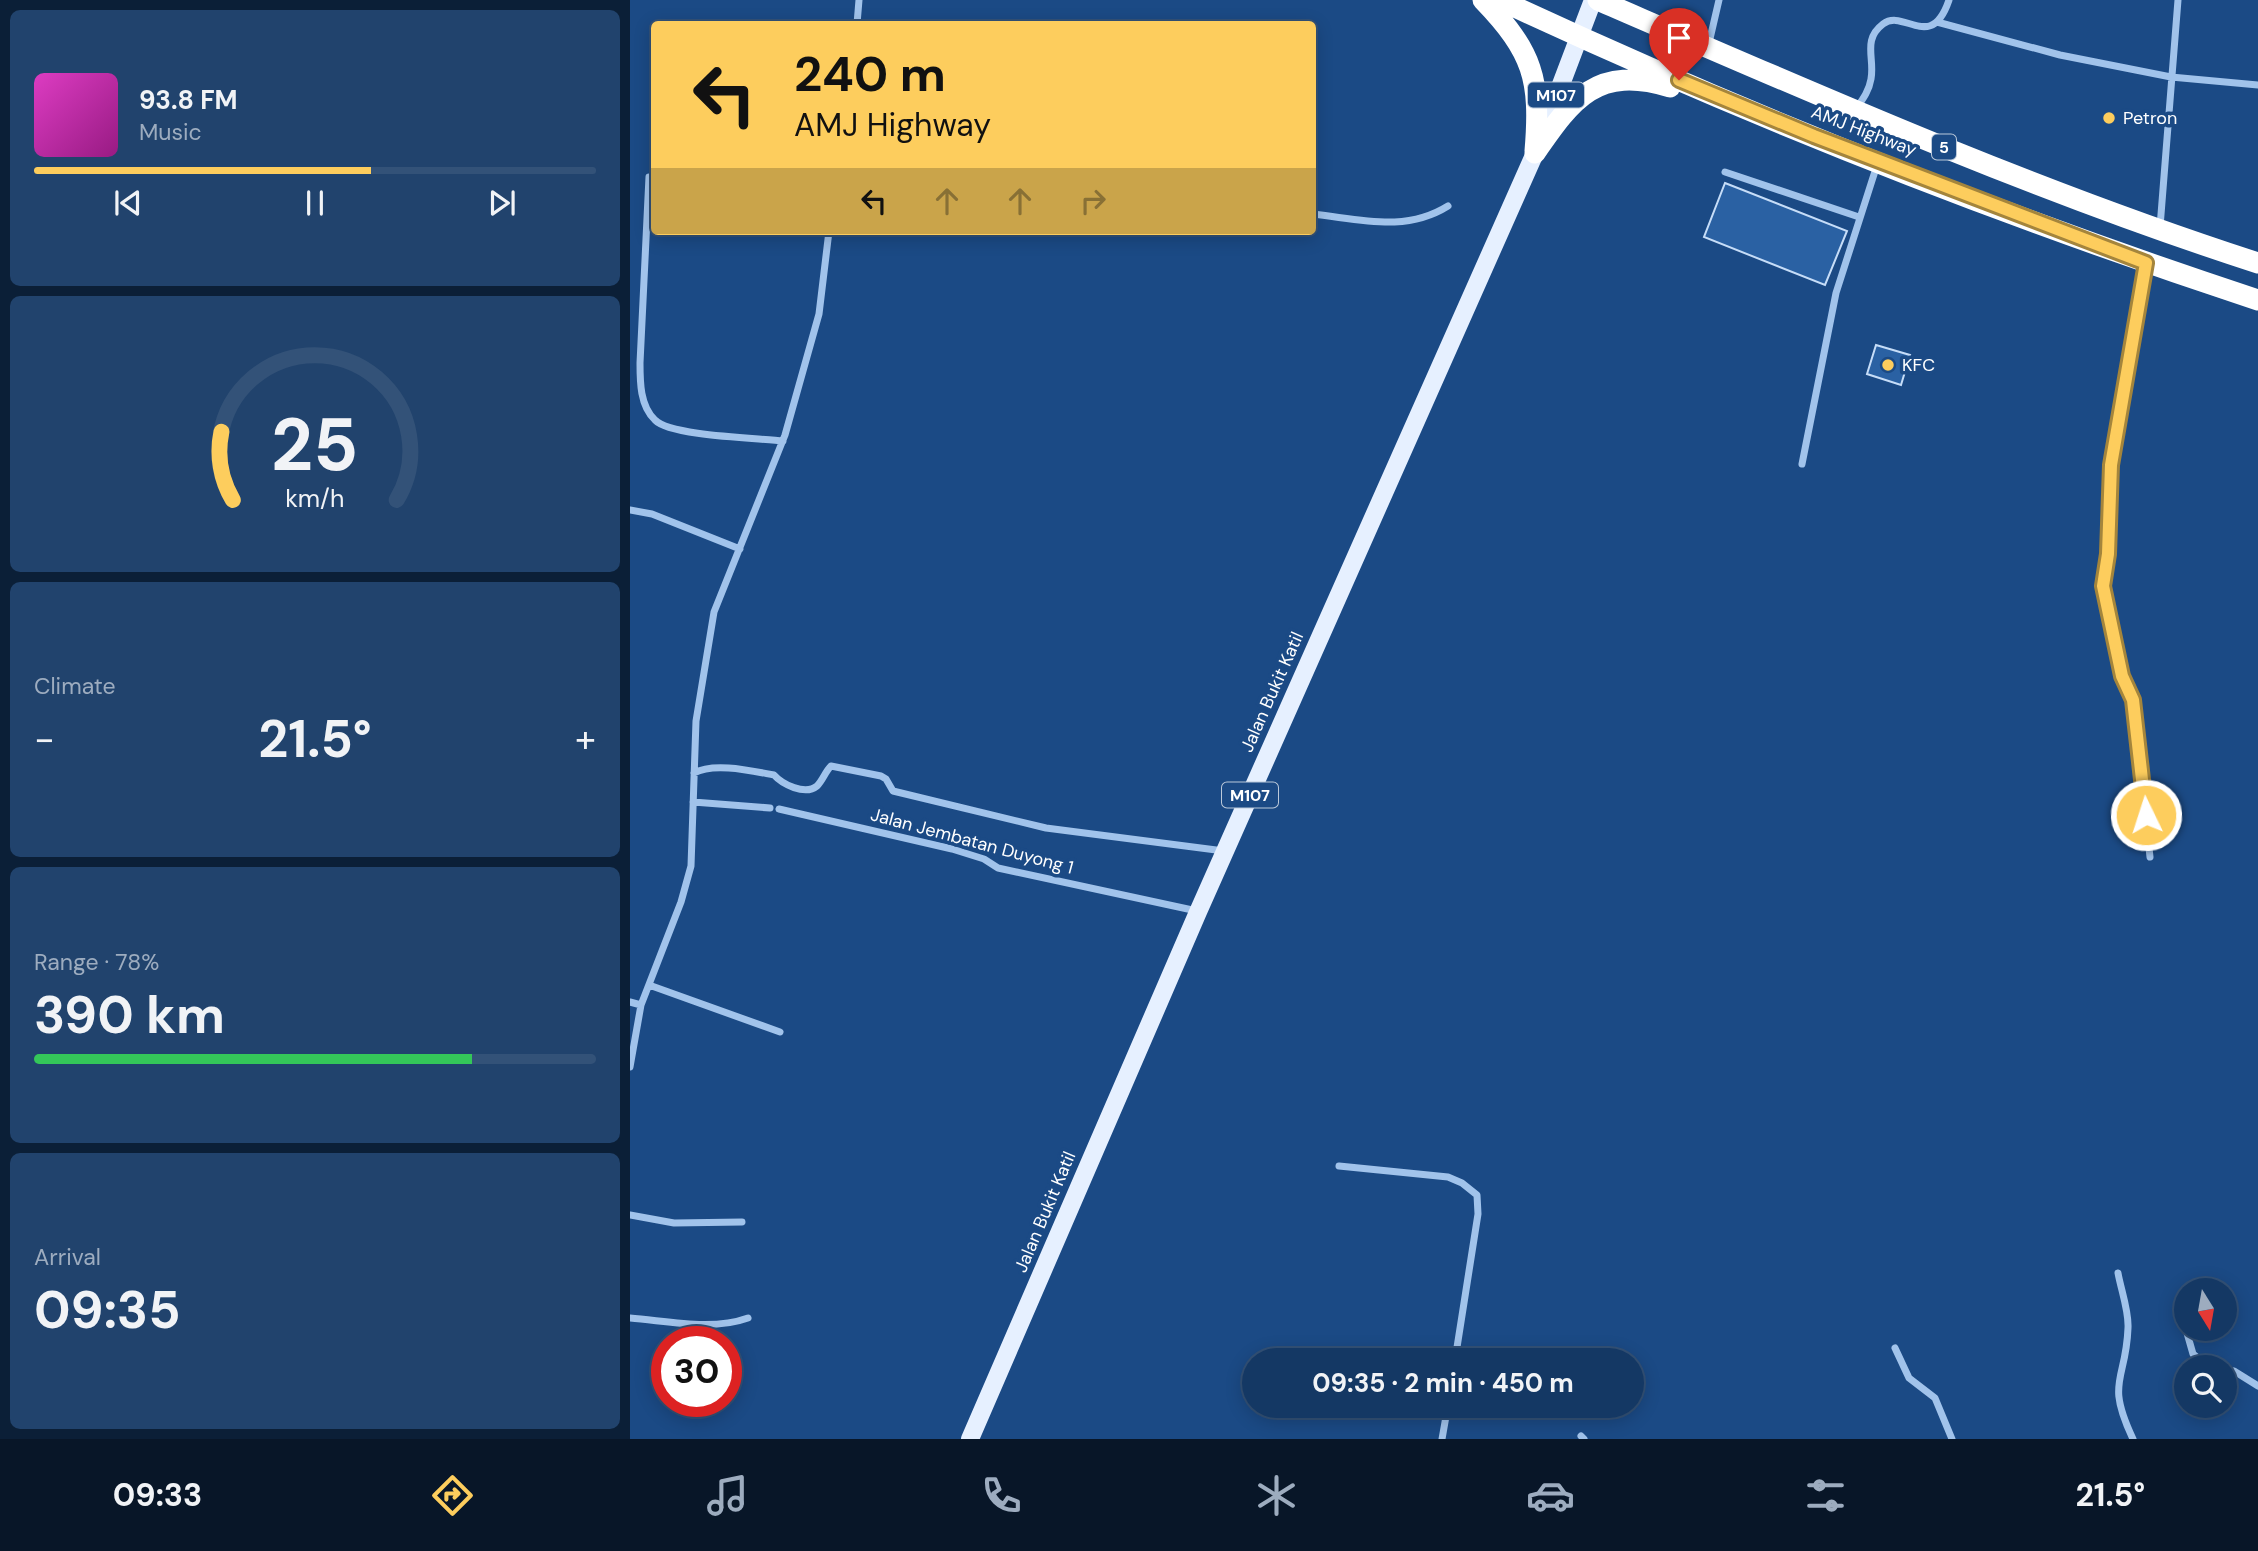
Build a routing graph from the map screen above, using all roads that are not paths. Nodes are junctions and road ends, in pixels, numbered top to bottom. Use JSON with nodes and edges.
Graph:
{"nodes":[{"id":1,"x":859,"y":0,"type":"edge"},
{"id":2,"x":1483,"y":0,"type":"edge"},
{"id":3,"x":1500,"y":0,"type":"edge"},
{"id":4,"x":1595,"y":0,"type":"edge"},
{"id":5,"x":1719,"y":0,"type":"edge"},
{"id":6,"x":1949,"y":0,"type":"edge"},
{"id":7,"x":2178,"y":0,"type":"edge"},
{"id":8,"x":857,"y":21,"type":"edge"},
{"id":9,"x":1937,"y":22,"type":"junction"},
{"id":10,"x":1577,"y":36,"type":"junction"},
{"id":11,"x":1708,"y":48,"type":"junction"},
{"id":12,"x":2171,"y":77,"type":"junction"},
{"id":13,"x":2258,"y":85,"type":"edge"},
{"id":14,"x":1855,"y":111,"type":"junction"},
{"id":15,"x":1756,"y":113,"type":"junction"},
{"id":16,"x":1535,"y":153,"type":"junction"},
{"id":17,"x":1878,"y":161,"type":"junction"},
{"id":18,"x":1725,"y":172,"type":"dead end"},
{"id":19,"x":649,"y":177,"type":"dead end"},
{"id":20,"x":1448,"y":206,"type":"dead end"},
{"id":21,"x":1316,"y":215,"type":"edge"},
{"id":22,"x":1859,"y":217,"type":"junction"},
{"id":23,"x":2160,"y":231,"type":"junction"},
{"id":24,"x":830,"y":235,"type":"edge"},
{"id":25,"x":2146,"y":263,"type":"junction"},
{"id":26,"x":2258,"y":263,"type":"edge"},
{"id":27,"x":2258,"y":300,"type":"edge"},
{"id":28,"x":640,"y":379,"type":"junction"},
{"id":29,"x":630,"y":381,"type":"edge"},
{"id":30,"x":783,"y":441,"type":"junction"},
{"id":31,"x":1802,"y":464,"type":"dead end"},
{"id":32,"x":630,"y":510,"type":"edge"},
{"id":33,"x":740,"y":549,"type":"junction"},
{"id":34,"x":694,"y":773,"type":"junction"},
{"id":35,"x":693,"y":802,"type":"junction"},
{"id":36,"x":770,"y":808,"type":"dead end"},
{"id":37,"x":779,"y":809,"type":"dead end"},
{"id":38,"x":1225,"y":851,"type":"junction"},
{"id":39,"x":2150,"y":858,"type":"dead end"},
{"id":40,"x":1198,"y":912,"type":"junction"},
{"id":41,"x":649,"y":985,"type":"junction"},
{"id":42,"x":630,"y":1002,"type":"edge"},
{"id":43,"x":641,"y":1005,"type":"junction"},
{"id":44,"x":780,"y":1032,"type":"dead end"},
{"id":45,"x":630,"y":1067,"type":"edge"},
{"id":46,"x":1339,"y":1166,"type":"dead end"},
{"id":47,"x":630,"y":1215,"type":"edge"},
{"id":48,"x":742,"y":1222,"type":"dead end"},
{"id":49,"x":2118,"y":1273,"type":"dead end"},
{"id":50,"x":630,"y":1318,"type":"edge"},
{"id":51,"x":748,"y":1318,"type":"dead end"},
{"id":52,"x":1457,"y":1348,"type":"edge"},
{"id":53,"x":1895,"y":1348,"type":"dead end"},
{"id":54,"x":2237,"y":1373,"type":"edge"},
{"id":55,"x":2258,"y":1387,"type":"edge"},
{"id":56,"x":1446,"y":1418,"type":"edge"},
{"id":57,"x":970,"y":1439,"type":"edge"},
{"id":58,"x":1442,"y":1439,"type":"edge"},
{"id":59,"x":1952,"y":1439,"type":"edge"},
{"id":60,"x":2133,"y":1439,"type":"edge"}],
"edges":[{"from":1,"to":8,"type":"street"},
{"from":2,"to":16,"type":"highway"},
{"from":3,"to":10,"type":"highway","name":"AMJ Highway","number":"5"},
{"from":4,"to":10,"type":"main road","name":"Jalan Bukit Katil","number":"M107"},
{"from":4,"to":11,"type":"highway","name":"AMJ Highway","number":"5"},
{"from":5,"to":11,"type":"street"},
{"from":6,"to":9,"type":"street"},
{"from":7,"to":12,"type":"street"},
{"from":9,"to":12,"type":"street"},
{"from":9,"to":14,"type":"street"},
{"from":10,"to":15,"type":"highway","name":"AMJ Highway","number":"5"},
{"from":10,"to":16,"type":"main road","name":"Jalan Bukit Katil","number":"M107"},
{"from":11,"to":14,"type":"highway","name":"AMJ Highway","number":"5"},
{"from":12,"to":13,"type":"street"},
{"from":12,"to":23,"type":"street"},
{"from":14,"to":23,"type":"highway","name":"AMJ Highway","number":"5"},
{"from":15,"to":16,"type":"highway"},
{"from":15,"to":17,"type":"highway","name":"AMJ Highway","number":"5"},
{"from":16,"to":38,"type":"main road","name":"Jalan Bukit Katil","number":"M107"},
{"from":17,"to":22,"type":"street"},
{"from":17,"to":25,"type":"highway","name":"AMJ Highway","number":"5"},
{"from":18,"to":22,"type":"street"},
{"from":19,"to":28,"type":"street"},
{"from":20,"to":21,"type":"street"},
{"from":22,"to":31,"type":"street"},
{"from":23,"to":26,"type":"highway","name":"AMJ Highway","number":"5"},
{"from":24,"to":30,"type":"street"},
{"from":25,"to":27,"type":"highway","name":"AMJ Highway","number":"5"},
{"from":25,"to":39,"type":"street"},
{"from":28,"to":29,"type":"street"},
{"from":28,"to":30,"type":"street"},
{"from":30,"to":33,"type":"street"},
{"from":32,"to":33,"type":"street"},
{"from":33,"to":34,"type":"street"},
{"from":34,"to":35,"type":"street"},
{"from":34,"to":38,"type":"street"},
{"from":35,"to":36,"type":"street"},
{"from":35,"to":41,"type":"street"},
{"from":37,"to":40,"type":"street","name":"Jalan Jembatan Duyong 1"},
{"from":38,"to":40,"type":"main road","name":"Jalan Bukit Katil","number":"M107"},
{"from":40,"to":57,"type":"main road","name":"Jalan Bukit Katil","number":"M107"},
{"from":41,"to":43,"type":"street"},
{"from":41,"to":44,"type":"street"},
{"from":42,"to":43,"type":"street"},
{"from":43,"to":45,"type":"street"},
{"from":46,"to":52,"type":"street"},
{"from":47,"to":48,"type":"street"},
{"from":49,"to":60,"type":"street"},
{"from":50,"to":51,"type":"street"},
{"from":53,"to":59,"type":"street"},
{"from":54,"to":55,"type":"street"},
{"from":56,"to":58,"type":"street"}]}
